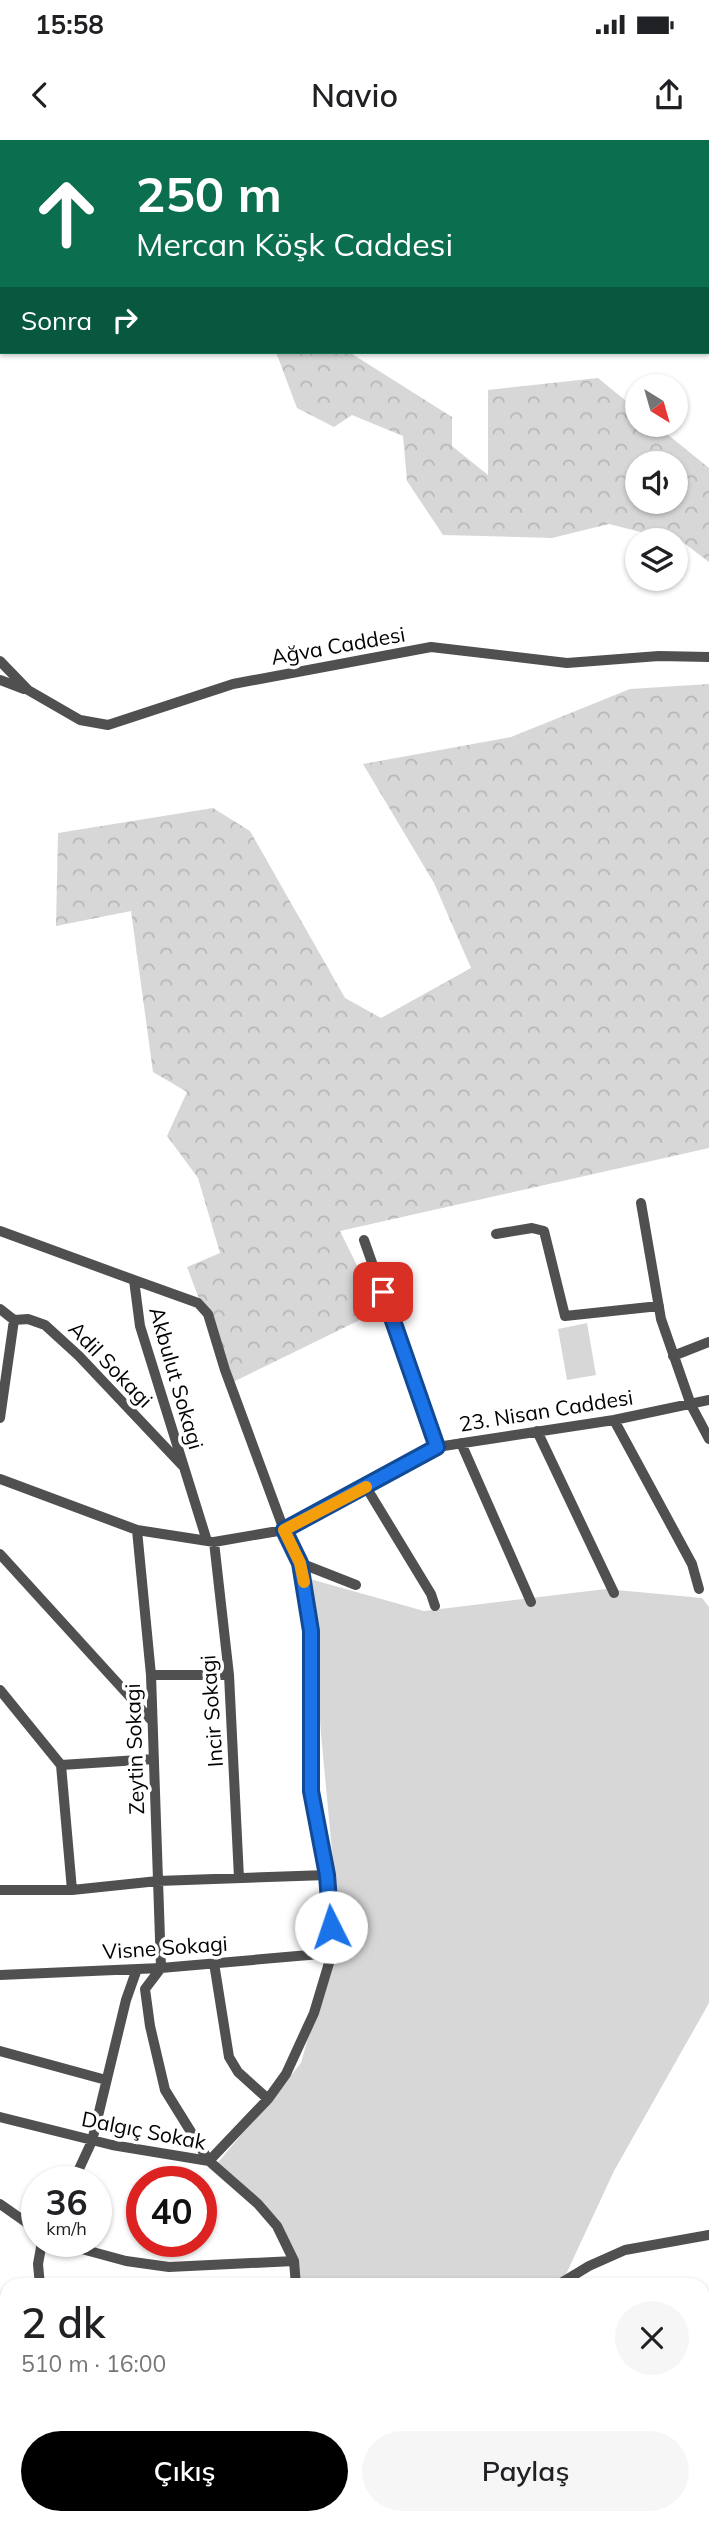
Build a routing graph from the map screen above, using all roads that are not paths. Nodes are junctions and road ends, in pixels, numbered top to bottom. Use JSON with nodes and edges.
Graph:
{"nodes":[{"id":1,"x":709,"y":657,"type":"edge"},
{"id":2,"x":0,"y":661,"type":"edge"},
{"id":3,"x":0,"y":680,"type":"edge"},
{"id":4,"x":28,"y":690,"type":"junction"},
{"id":5,"x":640,"y":1203,"type":"dead end"},
{"id":6,"x":0,"y":1231,"type":"edge"},
{"id":7,"x":496,"y":1234,"type":"dead end"},
{"id":8,"x":364,"y":1240,"type":"dead end"},
{"id":9,"x":134,"y":1280,"type":"junction"},
{"id":10,"x":659,"y":1306,"type":"junction"},
{"id":11,"x":0,"y":1310,"type":"edge"},
{"id":12,"x":13,"y":1320,"type":"junction"},
{"id":13,"x":709,"y":1342,"type":"edge"},
{"id":14,"x":673,"y":1356,"type":"junction"},
{"id":15,"x":709,"y":1400,"type":"edge"},
{"id":16,"x":691,"y":1405,"type":"junction"},
{"id":17,"x":0,"y":1418,"type":"edge"},
{"id":18,"x":614,"y":1420,"type":"junction"},
{"id":19,"x":537,"y":1430,"type":"junction"},
{"id":20,"x":709,"y":1439,"type":"edge"},
{"id":21,"x":461,"y":1443,"type":"junction"},
{"id":22,"x":437,"y":1447,"type":"junction"},
{"id":23,"x":182,"y":1465,"type":"junction"},
{"id":24,"x":0,"y":1479,"type":"edge"},
{"id":25,"x":366,"y":1487,"type":"junction"},
{"id":26,"x":137,"y":1530,"type":"junction"},
{"id":27,"x":284,"y":1530,"type":"junction"},
{"id":28,"x":210,"y":1542,"type":"junction"},
{"id":29,"x":0,"y":1554,"type":"edge"},
{"id":30,"x":300,"y":1563,"type":"junction"},
{"id":31,"x":356,"y":1586,"type":"dead end"},
{"id":32,"x":699,"y":1589,"type":"dead end"},
{"id":33,"x":614,"y":1593,"type":"dead end"},
{"id":34,"x":531,"y":1602,"type":"dead end"},
{"id":35,"x":435,"y":1606,"type":"dead end"},
{"id":36,"x":151,"y":1675,"type":"junction"},
{"id":37,"x":229,"y":1675,"type":"junction"},
{"id":38,"x":0,"y":1690,"type":"edge"},
{"id":39,"x":152,"y":1721,"type":"junction"},
{"id":40,"x":153,"y":1759,"type":"junction"},
{"id":41,"x":61,"y":1765,"type":"junction"},
{"id":42,"x":327,"y":1875,"type":"junction"},
{"id":43,"x":239,"y":1878,"type":"junction"},
{"id":44,"x":158,"y":1881,"type":"junction"},
{"id":45,"x":0,"y":1890,"type":"edge"},
{"id":46,"x":72,"y":1890,"type":"junction"},
{"id":47,"x":332,"y":1953,"type":"junction"},
{"id":48,"x":214,"y":1963,"type":"junction"},
{"id":49,"x":161,"y":1968,"type":"junction"},
{"id":50,"x":137,"y":1969,"type":"junction"},
{"id":51,"x":0,"y":1975,"type":"edge"},
{"id":52,"x":0,"y":2051,"type":"edge"},
{"id":53,"x":106,"y":2080,"type":"junction"},
{"id":54,"x":268,"y":2099,"type":"junction"},
{"id":55,"x":0,"y":2118,"type":"edge"},
{"id":56,"x":92,"y":2141,"type":"junction"},
{"id":57,"x":209,"y":2161,"type":"junction"},
{"id":58,"x":80,"y":2166,"type":"edge"},
{"id":59,"x":0,"y":2203,"type":"edge"},
{"id":60,"x":21,"y":2218,"type":"edge"},
{"id":61,"x":709,"y":2235,"type":"edge"},
{"id":62,"x":39,"y":2257,"type":"edge"},
{"id":63,"x":111,"y":2257,"type":"edge"},
{"id":64,"x":294,"y":2262,"type":"junction"},
{"id":65,"x":39,"y":2278,"type":"edge"},
{"id":66,"x":295,"y":2278,"type":"edge"},
{"id":67,"x":569,"y":2278,"type":"edge"}],
"edges":[{"from":1,"to":4,"type":"street","name":"Ağva Caddesi"},
{"from":2,"to":4,"type":"street","name":"Ağva Caddesi"},
{"from":3,"to":4,"type":"street"},
{"from":5,"to":10,"type":"street"},
{"from":6,"to":9,"type":"street"},
{"from":7,"to":10,"type":"street"},
{"from":8,"to":22,"type":"street"},
{"from":9,"to":23,"type":"street","name":"Akbulut Sokagi"},
{"from":9,"to":27,"type":"street"},
{"from":10,"to":14,"type":"street"},
{"from":11,"to":12,"type":"street","name":"Adil Sokagi"},
{"from":12,"to":17,"type":"street"},
{"from":12,"to":23,"type":"street","name":"Adil Sokagi"},
{"from":13,"to":14,"type":"street"},
{"from":14,"to":16,"type":"street"},
{"from":15,"to":16,"type":"street","name":"23. Nisan Caddesi"},
{"from":16,"to":18,"type":"street","name":"23. Nisan Caddesi"},
{"from":16,"to":20,"type":"street"},
{"from":18,"to":19,"type":"street","name":"23. Nisan Caddesi"},
{"from":18,"to":32,"type":"street"},
{"from":19,"to":21,"type":"street","name":"23. Nisan Caddesi"},
{"from":19,"to":33,"type":"street"},
{"from":21,"to":22,"type":"street","name":"23. Nisan Caddesi"},
{"from":21,"to":34,"type":"street"},
{"from":22,"to":25,"type":"street","name":"23. Nisan Caddesi"},
{"from":23,"to":28,"type":"street","name":"Akbulut Sokagi"},
{"from":24,"to":26,"type":"street","name":"23. Nisan Caddesi"},
{"from":25,"to":27,"type":"street","name":"23. Nisan Caddesi"},
{"from":25,"to":35,"type":"street"},
{"from":26,"to":28,"type":"street","name":"23. Nisan Caddesi"},
{"from":26,"to":36,"type":"street","name":"Zeytin Sokagi"},
{"from":27,"to":28,"type":"street","name":"23. Nisan Caddesi"},
{"from":27,"to":30,"type":"street"},
{"from":28,"to":37,"type":"street","name":"Incir Sokagi"},
{"from":29,"to":39,"type":"street"},
{"from":30,"to":31,"type":"street"},
{"from":30,"to":42,"type":"street"},
{"from":36,"to":37,"type":"street"},
{"from":36,"to":39,"type":"street","name":"Zeytin Sokagi"},
{"from":37,"to":43,"type":"street","name":"Incir Sokagi"},
{"from":38,"to":41,"type":"street"},
{"from":39,"to":40,"type":"street","name":"Zeytin Sokagi"},
{"from":40,"to":41,"type":"street"},
{"from":40,"to":44,"type":"street","name":"Zeytin Sokagi"},
{"from":41,"to":46,"type":"street"},
{"from":42,"to":43,"type":"street"},
{"from":42,"to":47,"type":"street"},
{"from":43,"to":44,"type":"street"},
{"from":44,"to":46,"type":"street"},
{"from":44,"to":49,"type":"street","name":"Zeytin Sokagi"},
{"from":45,"to":46,"type":"street"},
{"from":47,"to":48,"type":"street","name":"Visne Sokagi"},
{"from":47,"to":54,"type":"street"},
{"from":48,"to":49,"type":"street","name":"Visne Sokagi"},
{"from":48,"to":54,"type":"street"},
{"from":49,"to":50,"type":"street","name":"Visne Sokagi"},
{"from":49,"to":57,"type":"street"},
{"from":50,"to":51,"type":"street","name":"Visne Sokagi"},
{"from":50,"to":53,"type":"street"},
{"from":52,"to":53,"type":"street"},
{"from":53,"to":56,"type":"street"},
{"from":54,"to":57,"type":"street"},
{"from":55,"to":56,"type":"street","name":"Dalgıç Sokak"},
{"from":56,"to":57,"type":"street","name":"Dalgıç Sokak"},
{"from":56,"to":58,"type":"street"},
{"from":57,"to":64,"type":"street","name":"Dalgıç Sokak"},
{"from":59,"to":60,"type":"street"},
{"from":61,"to":67,"type":"street"},
{"from":62,"to":65,"type":"street"},
{"from":63,"to":64,"type":"street"},
{"from":64,"to":66,"type":"street","name":"Dalgıç Sokak"}]}
